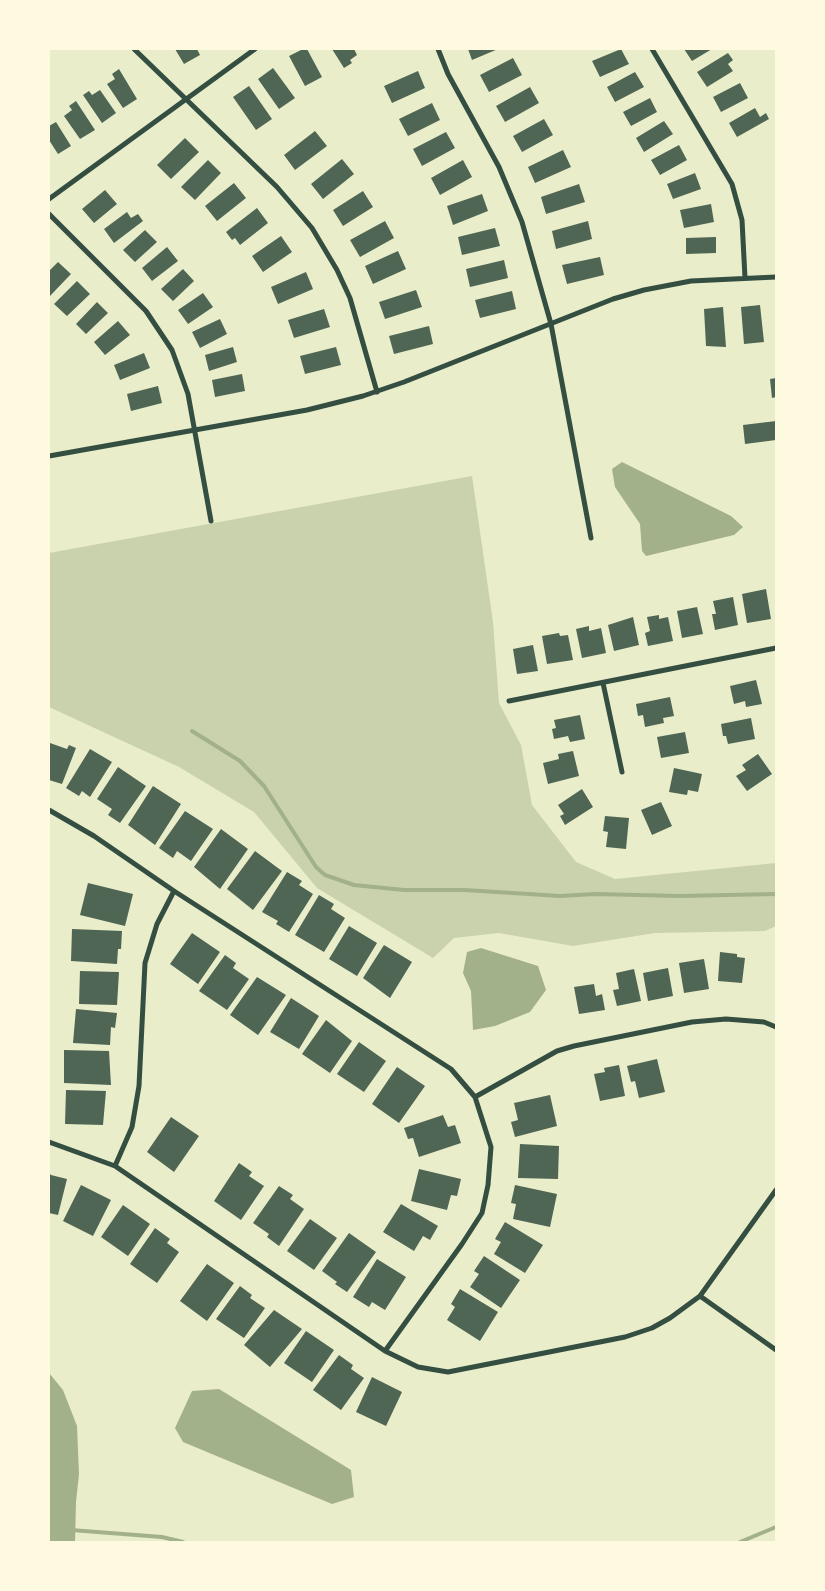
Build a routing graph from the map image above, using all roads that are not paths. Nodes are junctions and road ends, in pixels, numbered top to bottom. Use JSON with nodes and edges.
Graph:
{"nodes":[{"id":1,"x":134,"y":49,"type":"edge"},
{"id":2,"x":255,"y":49,"type":"edge"},
{"id":3,"x":438,"y":49,"type":"edge"},
{"id":4,"x":652,"y":49,"type":"edge"},
{"id":5,"x":187,"y":99,"type":"junction"},
{"id":6,"x":49,"y":199,"type":"edge"},
{"id":7,"x":49,"y":214,"type":"edge"},
{"id":8,"x":776,"y":277,"type":"edge"},
{"id":9,"x":745,"y":278,"type":"junction"},
{"id":10,"x":551,"y":324,"type":"junction"},
{"id":11,"x":377,"y":392,"type":"junction"},
{"id":12,"x":195,"y":429,"type":"junction"},
{"id":13,"x":49,"y":456,"type":"edge"},
{"id":14,"x":211,"y":521,"type":"dead end"},
{"id":15,"x":591,"y":538,"type":"dead end"},
{"id":16,"x":776,"y":648,"type":"edge"},
{"id":17,"x":603,"y":683,"type":"junction"},
{"id":18,"x":510,"y":701,"type":"dead end"},
{"id":19,"x":622,"y":772,"type":"dead end"},
{"id":20,"x":49,"y":810,"type":"edge"},
{"id":21,"x":174,"y":891,"type":"junction"},
{"id":22,"x":776,"y":1027,"type":"edge"},
{"id":23,"x":475,"y":1096,"type":"junction"},
{"id":24,"x":49,"y":1142,"type":"edge"},
{"id":25,"x":115,"y":1166,"type":"junction"},
{"id":26,"x":776,"y":1190,"type":"edge"},
{"id":27,"x":700,"y":1296,"type":"junction"},
{"id":28,"x":776,"y":1350,"type":"edge"},
{"id":29,"x":385,"y":1351,"type":"junction"}],
"edges":[{"from":1,"to":5,"type":"street"},
{"from":2,"to":5,"type":"street"},
{"from":3,"to":10,"type":"street"},
{"from":4,"to":9,"type":"street"},
{"from":5,"to":6,"type":"street"},
{"from":5,"to":11,"type":"street"},
{"from":7,"to":12,"type":"street"},
{"from":8,"to":9,"type":"street"},
{"from":9,"to":10,"type":"street"},
{"from":10,"to":11,"type":"street"},
{"from":10,"to":15,"type":"street"},
{"from":11,"to":12,"type":"street"},
{"from":12,"to":13,"type":"street"},
{"from":12,"to":14,"type":"street"},
{"from":16,"to":17,"type":"street"},
{"from":17,"to":18,"type":"street"},
{"from":17,"to":19,"type":"street"},
{"from":20,"to":21,"type":"street"},
{"from":21,"to":23,"type":"street"},
{"from":21,"to":25,"type":"street"},
{"from":22,"to":23,"type":"street"},
{"from":23,"to":29,"type":"street"},
{"from":24,"to":25,"type":"street"},
{"from":25,"to":29,"type":"street"},
{"from":26,"to":27,"type":"street"},
{"from":27,"to":28,"type":"street"},
{"from":27,"to":29,"type":"street"}]}
